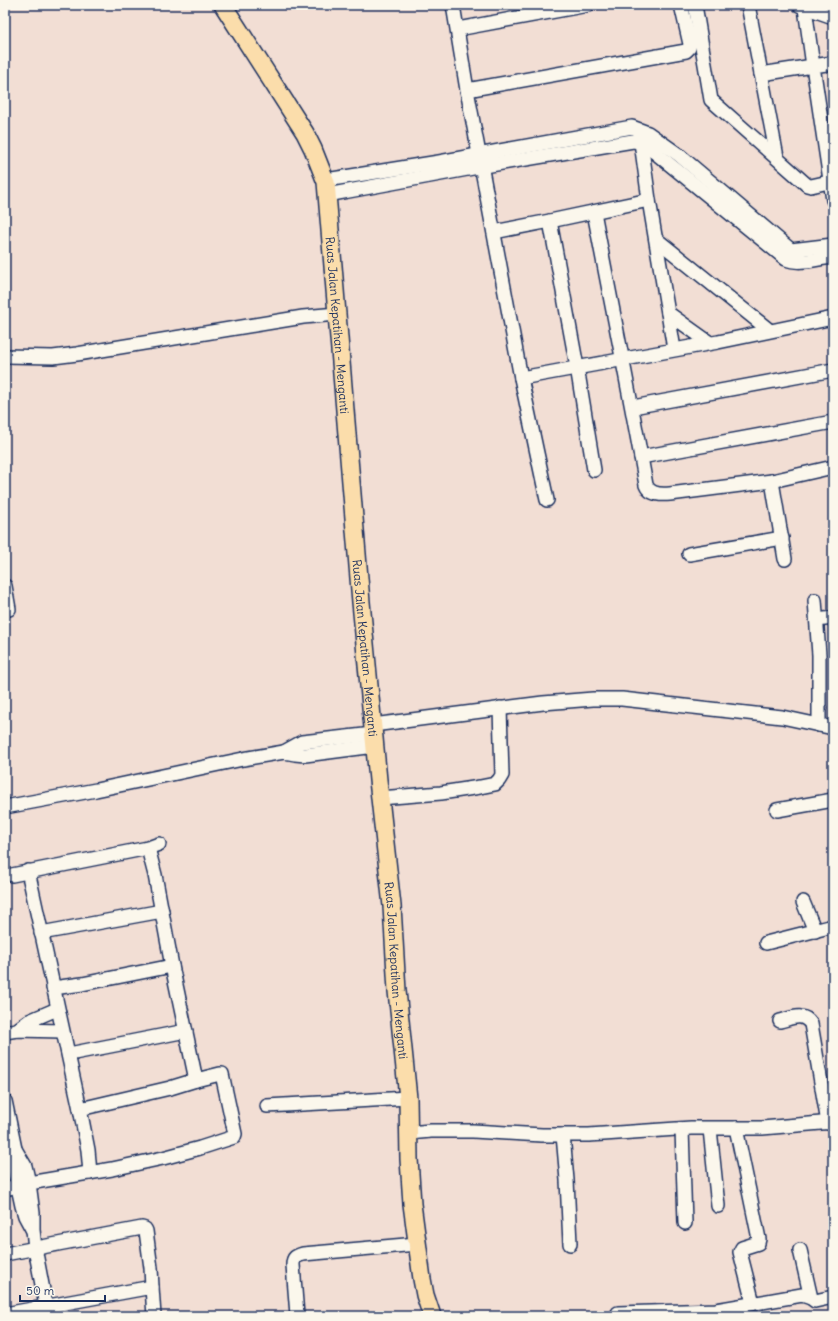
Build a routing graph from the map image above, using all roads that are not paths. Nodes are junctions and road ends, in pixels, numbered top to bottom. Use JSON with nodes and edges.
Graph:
{"nodes":[{"id":1,"x":223,"y":5,"type":"edge"},
{"id":2,"x":453,"y":5,"type":"edge"},
{"id":3,"x":588,"y":5,"type":"edge"},
{"id":4,"x":681,"y":5,"type":"edge"},
{"id":5,"x":695,"y":5,"type":"edge"},
{"id":6,"x":748,"y":5,"type":"edge"},
{"id":7,"x":802,"y":6,"type":"edge"},
{"id":8,"x":833,"y":17,"type":"edge"},
{"id":9,"x":458,"y":29,"type":"junction"},
{"id":10,"x":833,"y":63,"type":"edge"},
{"id":11,"x":812,"y":66,"type":"junction"},
{"id":12,"x":761,"y":74,"type":"junction"},
{"id":13,"x":467,"y":90,"type":"junction"},
{"id":14,"x":827,"y":122,"type":"edge"},
{"id":15,"x":640,"y":136,"type":"junction"},
{"id":16,"x":777,"y":157,"type":"junction"},
{"id":17,"x":481,"y":160,"type":"junction"},
{"id":18,"x":832,"y":181,"type":"edge"},
{"id":19,"x":326,"y":187,"type":"junction"},
{"id":20,"x":649,"y":200,"type":"junction"},
{"id":21,"x":833,"y":200,"type":"edge"},
{"id":22,"x":594,"y":212,"type":"junction"},
{"id":23,"x":550,"y":221,"type":"junction"},
{"id":24,"x":494,"y":232,"type":"junction"},
{"id":25,"x":656,"y":239,"type":"junction"},
{"id":26,"x":833,"y":245,"type":"edge"},
{"id":27,"x":833,"y":257,"type":"edge"},
{"id":28,"x":668,"y":313,"type":"junction"},
{"id":29,"x":337,"y":314,"type":"junction"},
{"id":30,"x":833,"y":318,"type":"edge"},
{"id":31,"x":769,"y":330,"type":"junction"},
{"id":32,"x":710,"y":343,"type":"junction"},
{"id":33,"x":674,"y":349,"type":"junction"},
{"id":34,"x":5,"y":356,"type":"edge"},
{"id":35,"x":622,"y":359,"type":"junction"},
{"id":36,"x":577,"y":367,"type":"junction"},
{"id":37,"x":833,"y":370,"type":"edge"},
{"id":38,"x":521,"y":378,"type":"junction"},
{"id":39,"x":632,"y":407,"type":"junction"},
{"id":40,"x":833,"y":422,"type":"edge"},
{"id":41,"x":641,"y":457,"type":"junction"},
{"id":42,"x":833,"y":468,"type":"edge"},
{"id":43,"x":594,"y":470,"type":"dead end"},
{"id":44,"x":772,"y":481,"type":"junction"},
{"id":45,"x":547,"y":500,"type":"dead end"},
{"id":46,"x":782,"y":538,"type":"junction"},
{"id":47,"x":690,"y":554,"type":"dead end"},
{"id":48,"x":785,"y":559,"type":"dead end"},
{"id":49,"x":5,"y":586,"type":"edge"},
{"id":50,"x":815,"y":600,"type":"dead end"},
{"id":51,"x":9,"y":609,"type":"dead end"},
{"id":52,"x":833,"y":618,"type":"edge"},
{"id":53,"x":817,"y":620,"type":"junction"},
{"id":54,"x":500,"y":708,"type":"junction"},
{"id":55,"x":819,"y":725,"type":"junction"},
{"id":56,"x":833,"y":728,"type":"edge"},
{"id":57,"x":374,"y":735,"type":"junction"},
{"id":58,"x":380,"y":798,"type":"junction"},
{"id":59,"x":833,"y":800,"type":"edge"},
{"id":60,"x":5,"y":807,"type":"edge"},
{"id":61,"x":777,"y":810,"type":"dead end"},
{"id":62,"x":28,"y":871,"type":"junction"},
{"id":63,"x":12,"y":875,"type":"dead end"},
{"id":64,"x":803,"y":902,"type":"dead end"},
{"id":65,"x":162,"y":911,"type":"junction"},
{"id":66,"x":833,"y":926,"type":"edge"},
{"id":67,"x":815,"y":931,"type":"junction"},
{"id":68,"x":41,"y":933,"type":"junction"},
{"id":69,"x":766,"y":943,"type":"dead end"},
{"id":70,"x":172,"y":966,"type":"junction"},
{"id":71,"x":53,"y":988,"type":"junction"},
{"id":72,"x":57,"y":1009,"type":"junction"},
{"id":73,"x":780,"y":1021,"type":"dead end"},
{"id":74,"x":11,"y":1031,"type":"edge"},
{"id":75,"x":62,"y":1031,"type":"junction"},
{"id":76,"x":186,"y":1031,"type":"junction"},
{"id":77,"x":69,"y":1054,"type":"junction"},
{"id":78,"x":196,"y":1080,"type":"junction"},
{"id":79,"x":408,"y":1098,"type":"junction"},
{"id":80,"x":5,"y":1101,"type":"edge"},
{"id":81,"x":268,"y":1106,"type":"dead end"},
{"id":82,"x":80,"y":1109,"type":"junction"},
{"id":83,"x":830,"y":1122,"type":"edge"},
{"id":84,"x":736,"y":1128,"type":"junction"},
{"id":85,"x":682,"y":1129,"type":"junction"},
{"id":86,"x":710,"y":1129,"type":"junction"},
{"id":87,"x":409,"y":1133,"type":"junction"},
{"id":88,"x":563,"y":1135,"type":"junction"},
{"id":89,"x":90,"y":1173,"type":"junction"},
{"id":90,"x":17,"y":1186,"type":"edge"},
{"id":91,"x":718,"y":1206,"type":"dead end"},
{"id":92,"x":685,"y":1223,"type":"dead end"},
{"id":93,"x":417,"y":1244,"type":"junction"},
{"id":94,"x":570,"y":1244,"type":"dead end"},
{"id":95,"x":35,"y":1248,"type":"junction"},
{"id":96,"x":800,"y":1250,"type":"dead end"},
{"id":97,"x":5,"y":1254,"type":"edge"},
{"id":98,"x":152,"y":1287,"type":"junction"},
{"id":99,"x":833,"y":1297,"type":"edge"},
{"id":100,"x":811,"y":1298,"type":"junction"},
{"id":101,"x":753,"y":1303,"type":"junction"},
{"id":102,"x":47,"y":1311,"type":"edge"},
{"id":103,"x":618,"y":1313,"type":"dead end"},
{"id":104,"x":716,"y":1313,"type":"edge"},
{"id":105,"x":5,"y":1314,"type":"edge"},
{"id":106,"x":298,"y":1315,"type":"edge"},
{"id":107,"x":154,"y":1316,"type":"edge"},
{"id":108,"x":432,"y":1316,"type":"edge"}],
"edges":[{"from":1,"to":19,"type":"main road","name":"Ruas Jalan Kepatihan - Menganti"},
{"from":2,"to":9,"type":"street"},
{"from":3,"to":9,"type":"street"},
{"from":4,"to":13,"type":"street"},
{"from":5,"to":16,"type":"street"},
{"from":6,"to":12,"type":"street"},
{"from":7,"to":8,"type":"street"},
{"from":7,"to":11,"type":"street"},
{"from":9,"to":13,"type":"street"},
{"from":10,"to":11,"type":"street"},
{"from":11,"to":12,"type":"street"},
{"from":11,"to":14,"type":"street"},
{"from":12,"to":16,"type":"street"},
{"from":13,"to":17,"type":"street"},
{"from":14,"to":18,"type":"street"},
{"from":15,"to":17,"type":"street"},
{"from":15,"to":20,"type":"street"},
{"from":15,"to":26,"type":"street"},
{"from":15,"to":27,"type":"street"},
{"from":16,"to":18,"type":"street"},
{"from":17,"to":19,"type":"street"},
{"from":17,"to":24,"type":"street"},
{"from":18,"to":21,"type":"street"},
{"from":19,"to":29,"type":"main road","name":"Ruas Jalan Kepatihan - Menganti"},
{"from":20,"to":22,"type":"street"},
{"from":20,"to":25,"type":"street"},
{"from":22,"to":23,"type":"street"},
{"from":22,"to":35,"type":"street"},
{"from":23,"to":24,"type":"street"},
{"from":23,"to":36,"type":"street"},
{"from":24,"to":38,"type":"street"},
{"from":25,"to":28,"type":"street"},
{"from":25,"to":31,"type":"street"},
{"from":28,"to":32,"type":"street"},
{"from":28,"to":33,"type":"street"},
{"from":29,"to":34,"type":"street"},
{"from":29,"to":57,"type":"main road","name":"Ruas Jalan Kepatihan - Menganti"},
{"from":30,"to":31,"type":"street"},
{"from":31,"to":32,"type":"street"},
{"from":32,"to":33,"type":"street"},
{"from":33,"to":35,"type":"street"},
{"from":35,"to":36,"type":"street"},
{"from":35,"to":39,"type":"street"},
{"from":36,"to":38,"type":"street"},
{"from":36,"to":43,"type":"street"},
{"from":37,"to":39,"type":"street"},
{"from":38,"to":45,"type":"street"},
{"from":39,"to":41,"type":"street"},
{"from":40,"to":41,"type":"street"},
{"from":41,"to":44,"type":"street"},
{"from":42,"to":44,"type":"street"},
{"from":44,"to":46,"type":"street"},
{"from":46,"to":47,"type":"street"},
{"from":46,"to":48,"type":"street"},
{"from":49,"to":51,"type":"street"},
{"from":50,"to":53,"type":"street"},
{"from":52,"to":53,"type":"street"},
{"from":53,"to":55,"type":"street"},
{"from":54,"to":55,"type":"street"},
{"from":54,"to":57,"type":"street"},
{"from":54,"to":58,"type":"street"},
{"from":55,"to":56,"type":"street"},
{"from":57,"to":58,"type":"main road","name":"Ruas Jalan Kepatihan - Menganti"},
{"from":57,"to":60,"type":"street"},
{"from":58,"to":79,"type":"main road","name":"Ruas Jalan Kepatihan - Menganti"},
{"from":59,"to":61,"type":"street"},
{"from":62,"to":63,"type":"street"},
{"from":62,"to":65,"type":"street"},
{"from":62,"to":68,"type":"street"},
{"from":64,"to":67,"type":"street"},
{"from":65,"to":68,"type":"street"},
{"from":65,"to":70,"type":"street"},
{"from":66,"to":67,"type":"street"},
{"from":67,"to":69,"type":"street"},
{"from":68,"to":71,"type":"street"},
{"from":70,"to":71,"type":"street"},
{"from":70,"to":76,"type":"street"},
{"from":71,"to":72,"type":"street"},
{"from":72,"to":74,"type":"street"},
{"from":72,"to":75,"type":"street"},
{"from":73,"to":83,"type":"street"},
{"from":74,"to":75,"type":"street"},
{"from":75,"to":77,"type":"street"},
{"from":76,"to":77,"type":"street"},
{"from":76,"to":78,"type":"street"},
{"from":77,"to":82,"type":"street"},
{"from":78,"to":82,"type":"street"},
{"from":78,"to":89,"type":"street"},
{"from":79,"to":81,"type":"street"},
{"from":79,"to":87,"type":"main road","name":"Ruas Jalan Kepatihan - Menganti"},
{"from":80,"to":90,"type":"street"},
{"from":82,"to":89,"type":"street"},
{"from":83,"to":84,"type":"street"},
{"from":84,"to":86,"type":"street"},
{"from":84,"to":101,"type":"street"},
{"from":85,"to":86,"type":"street"},
{"from":85,"to":88,"type":"street"},
{"from":85,"to":92,"type":"street"},
{"from":86,"to":91,"type":"street"},
{"from":87,"to":88,"type":"street"},
{"from":87,"to":93,"type":"main road","name":"Ruas Jalan Kepatihan - Menganti"},
{"from":88,"to":94,"type":"street"},
{"from":89,"to":90,"type":"street"},
{"from":90,"to":95,"type":"street"},
{"from":93,"to":106,"type":"street"},
{"from":93,"to":108,"type":"main road","name":"Ruas Jalan Kepatihan - Menganti"},
{"from":95,"to":97,"type":"street"},
{"from":95,"to":98,"type":"street"},
{"from":95,"to":102,"type":"street"},
{"from":96,"to":100,"type":"street"},
{"from":98,"to":102,"type":"street"},
{"from":98,"to":107,"type":"street"},
{"from":99,"to":100,"type":"street"},
{"from":100,"to":101,"type":"street"},
{"from":101,"to":104,"type":"street"},
{"from":102,"to":105,"type":"street"},
{"from":103,"to":104,"type":"street"}]}
